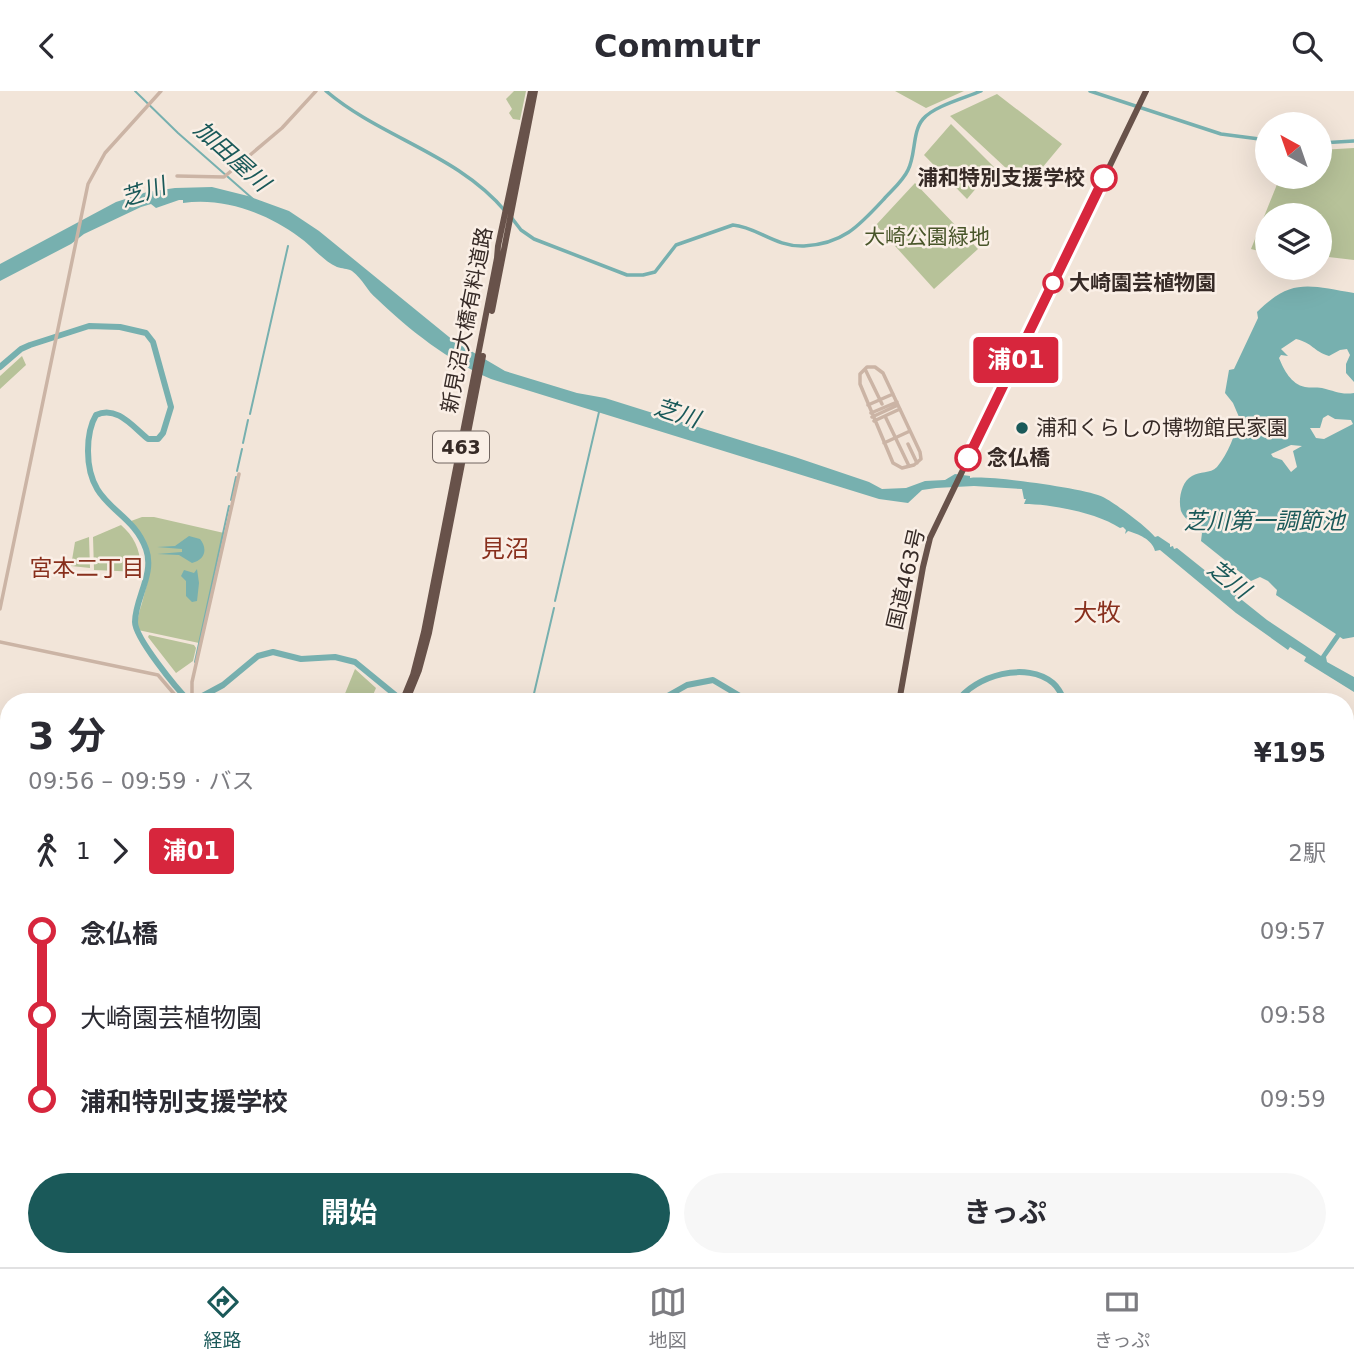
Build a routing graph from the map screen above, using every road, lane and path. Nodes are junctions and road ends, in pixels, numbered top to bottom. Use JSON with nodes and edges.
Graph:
{"nodes":[{"id":1,"x":161,"y":91,"type":"edge"},
{"id":2,"x":316,"y":91,"type":"edge"},
{"id":3,"x":533,"y":91,"type":"edge"},
{"id":4,"x":1146,"y":91,"type":"edge"},
{"id":5,"x":177,"y":176,"type":"dead end"},
{"id":6,"x":865,"y":369,"type":"junction"},
{"id":7,"x":893,"y":394,"type":"junction"},
{"id":8,"x":880,"y":402,"type":"junction"},
{"id":9,"x":868,"y":405,"type":"junction"},
{"id":10,"x":898,"y":405,"type":"junction"},
{"id":11,"x":885,"y":416,"type":"junction"},
{"id":12,"x":872,"y":417,"type":"junction"},
{"id":13,"x":910,"y":431,"type":"junction"},
{"id":14,"x":895,"y":438,"type":"junction"},
{"id":15,"x":915,"y":440,"type":"junction"},
{"id":16,"x":884,"y":443,"type":"junction"},
{"id":17,"x":908,"y":444,"type":"junction"},
{"id":18,"x":900,"y":447,"type":"junction"},
{"id":19,"x":917,"y":463,"type":"junction"},
{"id":20,"x":909,"y":467,"type":"junction"},
{"id":21,"x":239,"y":474,"type":"dead end"},
{"id":22,"x":0,"y":609,"type":"edge"},
{"id":23,"x":0,"y":642,"type":"edge"},
{"id":24,"x":173,"y":693,"type":"edge"},
{"id":25,"x":190,"y":693,"type":"edge"},
{"id":26,"x":408,"y":693,"type":"edge"},
{"id":27,"x":901,"y":693,"type":"edge"}],
"edges":[{"from":1,"to":22,"type":"street"},
{"from":2,"to":5,"type":"street"},
{"from":3,"to":26,"type":"highway","name":"新見沼大橋有料道路","number":"463"},
{"from":4,"to":27,"type":"highway","name":"国道463号"},
{"from":6,"to":7,"type":"street"},
{"from":6,"to":8,"type":"street"},
{"from":6,"to":9,"type":"street"},
{"from":7,"to":8,"type":"street"},
{"from":7,"to":10,"type":"street"},
{"from":8,"to":9,"type":"street"},
{"from":9,"to":12,"type":"street"},
{"from":10,"to":11,"type":"street"},
{"from":10,"to":12,"type":"street"},
{"from":10,"to":13,"type":"street"},
{"from":11,"to":12,"type":"street"},
{"from":11,"to":14,"type":"street"},
{"from":12,"to":16,"type":"street"},
{"from":13,"to":14,"type":"street"},
{"from":13,"to":15,"type":"street"},
{"from":14,"to":16,"type":"street"},
{"from":14,"to":18,"type":"street"},
{"from":15,"to":17,"type":"street"},
{"from":15,"to":19,"type":"street"},
{"from":16,"to":20,"type":"street"},
{"from":17,"to":18,"type":"street"},
{"from":17,"to":19,"type":"street"},
{"from":18,"to":20,"type":"street"},
{"from":19,"to":20,"type":"street"},
{"from":21,"to":25,"type":"street"},
{"from":23,"to":24,"type":"street"}]}
